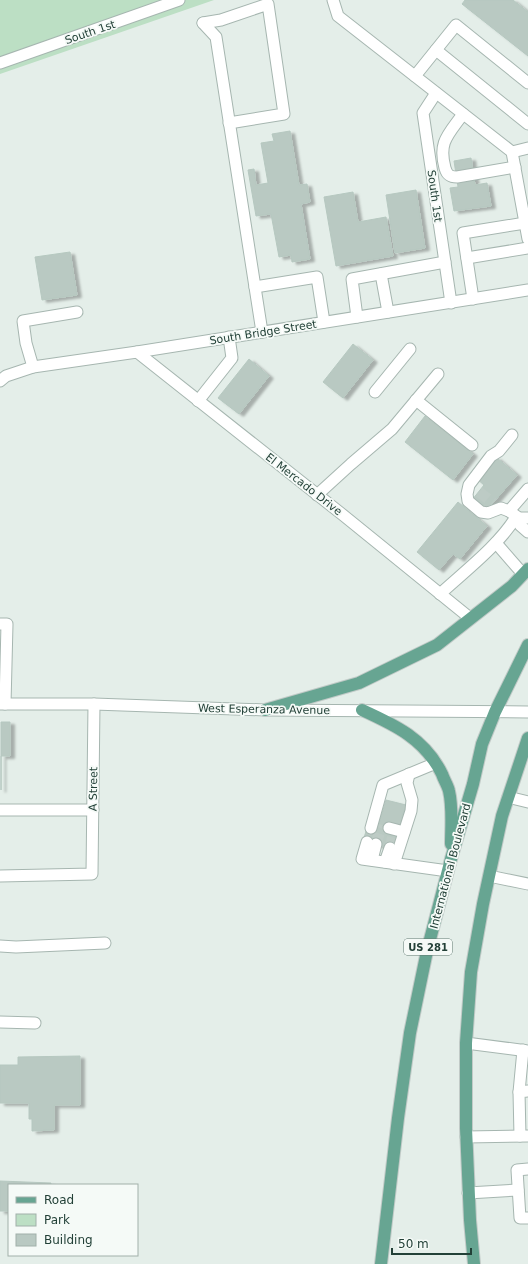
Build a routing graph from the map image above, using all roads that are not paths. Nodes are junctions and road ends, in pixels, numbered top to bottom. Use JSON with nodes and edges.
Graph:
{"nodes":[{"id":1,"x":179,"y":0,"type":"edge"},
{"id":2,"x":333,"y":0,"type":"edge"},
{"id":3,"x":436,"y":50,"type":"junction"},
{"id":4,"x":0,"y":63,"type":"edge"},
{"id":5,"x":414,"y":76,"type":"junction"},
{"id":6,"x":528,"y":83,"type":"edge"},
{"id":7,"x":436,"y":93,"type":"junction"},
{"id":8,"x":463,"y":114,"type":"junction"},
{"id":9,"x":229,"y":124,"type":"junction"},
{"id":10,"x":528,"y":124,"type":"edge"},
{"id":11,"x":528,"y":148,"type":"edge"},
{"id":12,"x":512,"y":152,"type":"junction"},
{"id":13,"x":515,"y":167,"type":"junction"},
{"id":14,"x":525,"y":223,"type":"junction"},
{"id":15,"x":528,"y":239,"type":"edge"},
{"id":16,"x":528,"y":248,"type":"edge"},
{"id":17,"x":467,"y":258,"type":"junction"},
{"id":18,"x":445,"y":262,"type":"junction"},
{"id":19,"x":381,"y":274,"type":"junction"},
{"id":20,"x":255,"y":287,"type":"junction"},
{"id":21,"x":528,"y":290,"type":"edge"},
{"id":22,"x":473,"y":299,"type":"junction"},
{"id":23,"x":451,"y":302,"type":"junction"},
{"id":24,"x":77,"y":312,"type":"dead end"},
{"id":25,"x":388,"y":312,"type":"junction"},
{"id":26,"x":358,"y":317,"type":"junction"},
{"id":27,"x":324,"y":322,"type":"junction"},
{"id":28,"x":262,"y":332,"type":"junction"},
{"id":29,"x":229,"y":337,"type":"junction"},
{"id":30,"x":410,"y":350,"type":"dead end"},
{"id":31,"x":137,"y":352,"type":"junction"},
{"id":32,"x":33,"y":367,"type":"junction"},
{"id":33,"x":438,"y":374,"type":"dead end"},
{"id":34,"x":0,"y":380,"type":"edge"},
{"id":35,"x":375,"y":392,"type":"dead end"},
{"id":36,"x":416,"y":400,"type":"junction"},
{"id":37,"x":198,"y":401,"type":"junction"},
{"id":38,"x":512,"y":435,"type":"dead end"},
{"id":39,"x":472,"y":445,"type":"dead end"},
{"id":40,"x":469,"y":486,"type":"junction"},
{"id":41,"x":528,"y":489,"type":"edge"},
{"id":42,"x":479,"y":492,"type":"tunnel mouth"},
{"id":43,"x":317,"y":495,"type":"junction"},
{"id":44,"x":511,"y":513,"type":"edge"},
{"id":45,"x":528,"y":532,"type":"edge"},
{"id":46,"x":496,"y":543,"type":"junction"},
{"id":47,"x":526,"y":572,"type":"edge"},
{"id":48,"x":440,"y":594,"type":"junction"},
{"id":49,"x":470,"y":618,"type":"junction"},
{"id":50,"x":0,"y":624,"type":"edge"},
{"id":51,"x":528,"y":644,"type":"edge"},
{"id":52,"x":3,"y":704,"type":"edge"},
{"id":53,"x":94,"y":704,"type":"junction"},
{"id":54,"x":265,"y":710,"type":"junction"},
{"id":55,"x":362,"y":710,"type":"junction"},
{"id":56,"x":495,"y":712,"type":"junction"},
{"id":57,"x":528,"y":712,"type":"edge"},
{"id":58,"x":528,"y":738,"type":"edge"},
{"id":59,"x":436,"y":763,"type":"junction"},
{"id":60,"x":409,"y":774,"type":"junction"},
{"id":61,"x":508,"y":797,"type":"junction"},
{"id":62,"x":528,"y":802,"type":"edge"},
{"id":63,"x":0,"y":810,"type":"edge"},
{"id":64,"x":93,"y":810,"type":"junction"},
{"id":65,"x":386,"y":828,"type":"junction"},
{"id":66,"x":451,"y":859,"type":"junction"},
{"id":67,"x":382,"y":862,"type":"junction"},
{"id":68,"x":448,"y":872,"type":"junction"},
{"id":69,"x":0,"y":876,"type":"edge"},
{"id":70,"x":489,"y":876,"type":"junction"},
{"id":71,"x":528,"y":884,"type":"edge"},
{"id":72,"x":105,"y":943,"type":"dead end"},
{"id":73,"x":0,"y":946,"type":"edge"},
{"id":74,"x":0,"y":1022,"type":"edge"},
{"id":75,"x":35,"y":1023,"type":"dead end"},
{"id":76,"x":466,"y":1043,"type":"junction"},
{"id":77,"x":526,"y":1050,"type":"edge"},
{"id":78,"x":523,"y":1095,"type":"edge"},
{"id":79,"x":524,"y":1136,"type":"edge"},
{"id":80,"x":466,"y":1138,"type":"junction"},
{"id":81,"x":528,"y":1169,"type":"edge"},
{"id":82,"x":518,"y":1190,"type":"junction"},
{"id":83,"x":468,"y":1192,"type":"junction"},
{"id":84,"x":528,"y":1218,"type":"edge"},
{"id":85,"x":381,"y":1264,"type":"edge"},
{"id":86,"x":474,"y":1264,"type":"edge"}],
"edges":[{"from":1,"to":4,"type":"street","name":"South 1st"},
{"from":2,"to":5,"type":"street"},
{"from":3,"to":5,"type":"street"},
{"from":3,"to":6,"type":"street"},
{"from":3,"to":10,"type":"street"},
{"from":5,"to":7,"type":"street"},
{"from":7,"to":8,"type":"street"},
{"from":7,"to":18,"type":"street","name":"South 1st"},
{"from":8,"to":12,"type":"street"},
{"from":8,"to":13,"type":"street"},
{"from":9,"to":9,"type":"street"},
{"from":9,"to":20,"type":"street"},
{"from":11,"to":12,"type":"street"},
{"from":12,"to":13,"type":"street"},
{"from":13,"to":14,"type":"street"},
{"from":14,"to":15,"type":"street"},
{"from":14,"to":17,"type":"street"},
{"from":16,"to":17,"type":"street"},
{"from":17,"to":22,"type":"street"},
{"from":18,"to":19,"type":"street"},
{"from":18,"to":23,"type":"street","name":"South 1st"},
{"from":19,"to":25,"type":"street"},
{"from":19,"to":26,"type":"street"},
{"from":20,"to":27,"type":"street"},
{"from":20,"to":28,"type":"street"},
{"from":21,"to":22,"type":"street","name":"South Bridge Street"},
{"from":22,"to":23,"type":"street","name":"South Bridge Street"},
{"from":23,"to":25,"type":"street","name":"South Bridge Street"},
{"from":24,"to":32,"type":"street"},
{"from":25,"to":26,"type":"street","name":"South Bridge Street"},
{"from":26,"to":27,"type":"street","name":"South Bridge Street"},
{"from":27,"to":28,"type":"street","name":"South Bridge Street"},
{"from":28,"to":29,"type":"street","name":"South Bridge Street"},
{"from":29,"to":31,"type":"street","name":"South Bridge Street"},
{"from":29,"to":37,"type":"street"},
{"from":30,"to":35,"type":"street"},
{"from":31,"to":32,"type":"street","name":"South Bridge Street"},
{"from":31,"to":37,"type":"street","name":"El Mercado Drive"},
{"from":32,"to":34,"type":"street","name":"South Bridge Street"},
{"from":33,"to":36,"type":"street"},
{"from":36,"to":39,"type":"street"},
{"from":36,"to":43,"type":"street"},
{"from":37,"to":43,"type":"street","name":"El Mercado Drive"},
{"from":38,"to":40,"type":"street"},
{"from":40,"to":42,"type":"street"},
{"from":40,"to":44,"type":"street"},
{"from":41,"to":44,"type":"street"},
{"from":43,"to":48,"type":"street","name":"El Mercado Drive"},
{"from":44,"to":45,"type":"street"},
{"from":44,"to":46,"type":"street"},
{"from":46,"to":47,"type":"street"},
{"from":46,"to":48,"type":"street"},
{"from":47,"to":49,"type":"main road"},
{"from":48,"to":49,"type":"street","name":"El Mercado Drive"},
{"from":49,"to":54,"type":"main road"},
{"from":50,"to":52,"type":"street"},
{"from":51,"to":56,"type":"main road","name":"International Boulevard","number":"US 281"},
{"from":52,"to":53,"type":"street","name":"West Esperanza Avenue"},
{"from":53,"to":54,"type":"street","name":"West Esperanza Avenue"},
{"from":53,"to":64,"type":"street","name":"A Street"},
{"from":54,"to":55,"type":"street","name":"West Esperanza Avenue"},
{"from":55,"to":56,"type":"street","name":"West Esperanza Avenue"},
{"from":55,"to":59,"type":"main road"},
{"from":56,"to":57,"type":"street","name":"West Esperanza Avenue"},
{"from":56,"to":66,"type":"main road","name":"International Boulevard","number":"US 281"},
{"from":58,"to":61,"type":"main road"},
{"from":59,"to":60,"type":"street"},
{"from":59,"to":66,"type":"main road"},
{"from":60,"to":65,"type":"street"},
{"from":60,"to":65,"type":"street"},
{"from":61,"to":62,"type":"street"},
{"from":61,"to":70,"type":"main road"},
{"from":63,"to":64,"type":"street"},
{"from":64,"to":69,"type":"street","name":"A Street"},
{"from":65,"to":67,"type":"street"},
{"from":66,"to":68,"type":"main road","name":"International Boulevard","number":"US 281"},
{"from":67,"to":67,"type":"street"},
{"from":67,"to":68,"type":"street"},
{"from":68,"to":85,"type":"main road","name":"International Boulevard","number":"US 281"},
{"from":70,"to":71,"type":"street"},
{"from":70,"to":76,"type":"main road"},
{"from":72,"to":73,"type":"street"},
{"from":74,"to":75,"type":"street"},
{"from":76,"to":77,"type":"street"},
{"from":76,"to":80,"type":"main road"},
{"from":77,"to":78,"type":"street"},
{"from":78,"to":79,"type":"street"},
{"from":79,"to":80,"type":"street"},
{"from":80,"to":83,"type":"main road"},
{"from":81,"to":82,"type":"street"},
{"from":82,"to":83,"type":"street"},
{"from":82,"to":84,"type":"street"},
{"from":83,"to":86,"type":"main road"}]}
